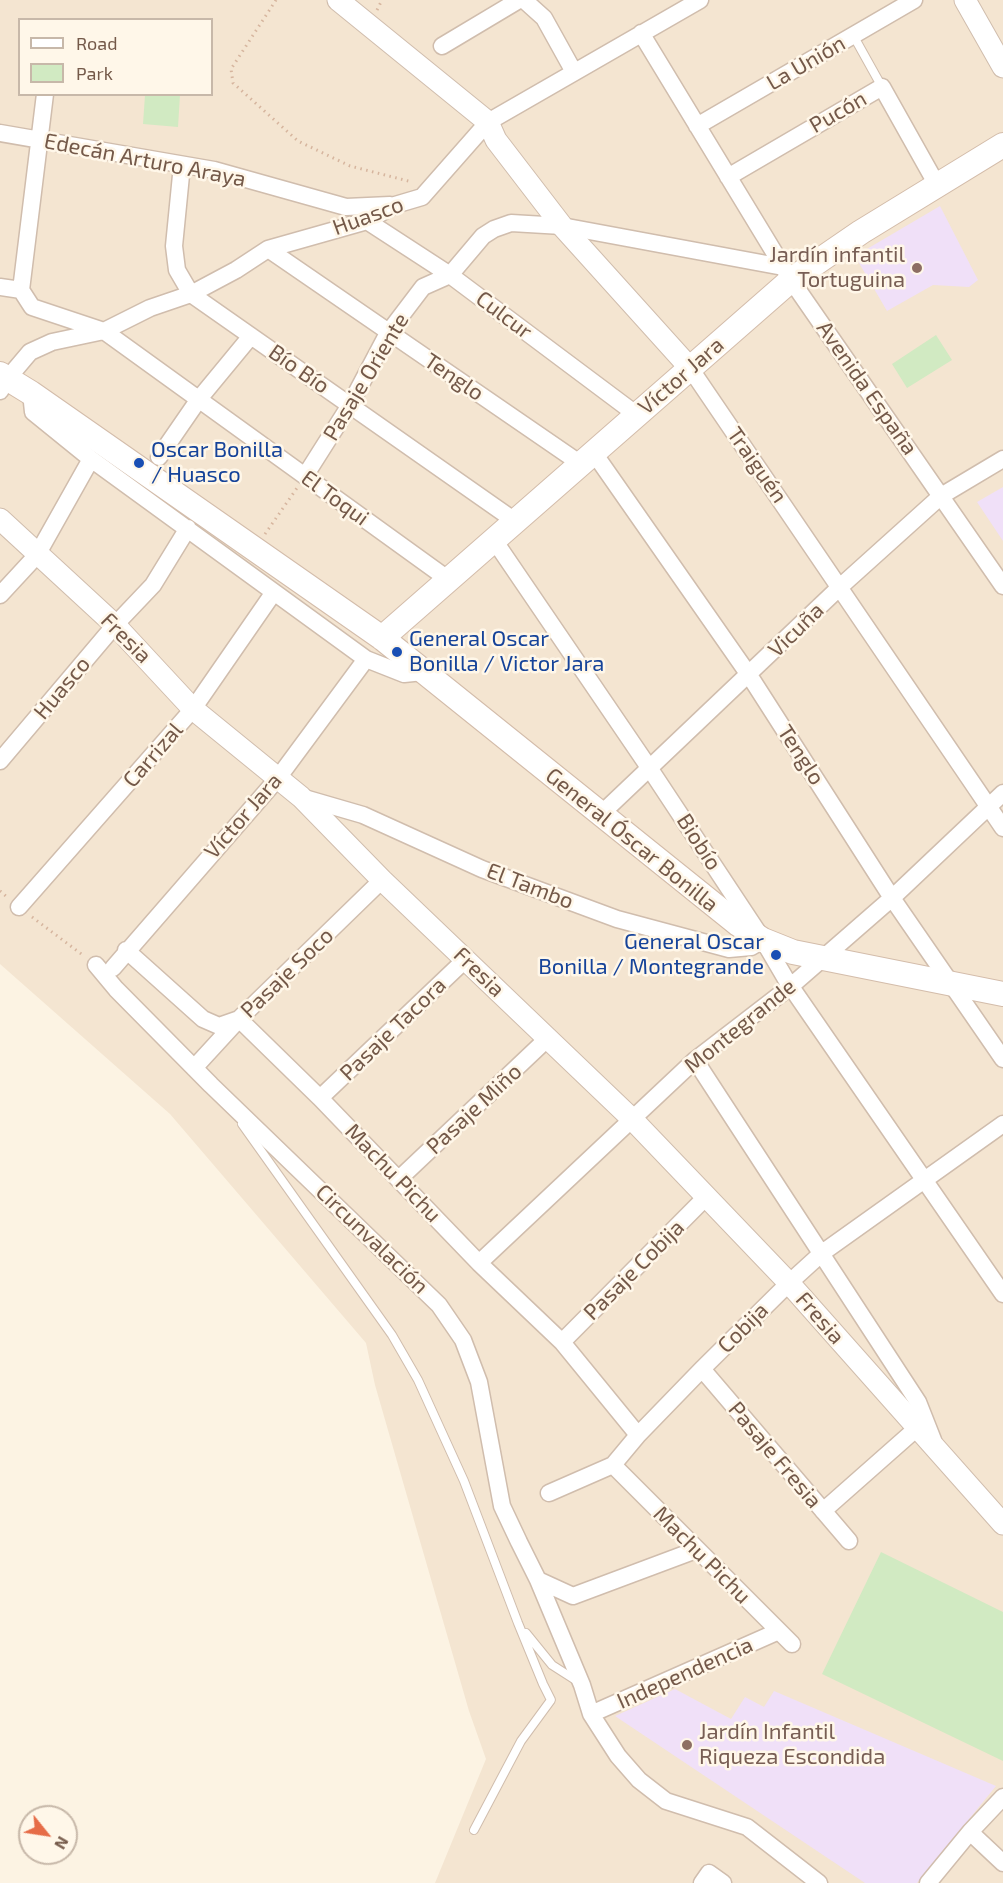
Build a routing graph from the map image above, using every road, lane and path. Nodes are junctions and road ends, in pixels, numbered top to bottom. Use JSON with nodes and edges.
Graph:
{"nodes":[{"id":1,"x":276,"y":0,"type":"edge"},
{"id":2,"x":339,"y":0,"type":"edge"},
{"id":3,"x":521,"y":0,"type":"edge"},
{"id":4,"x":700,"y":0,"type":"edge"},
{"id":5,"x":914,"y":0,"type":"edge"},
{"id":6,"x":965,"y":0,"type":"edge"},
{"id":7,"x":641,"y":33,"type":"junction"},
{"id":8,"x":853,"y":35,"type":"junction"},
{"id":9,"x":442,"y":46,"type":"dead end"},
{"id":10,"x":1003,"y":67,"type":"edge"},
{"id":11,"x":574,"y":72,"type":"junction"},
{"id":12,"x":882,"y":87,"type":"junction"},
{"id":13,"x":45,"y":96,"type":"edge"},
{"id":14,"x":488,"y":122,"type":"junction"},
{"id":15,"x":698,"y":126,"type":"junction"},
{"id":16,"x":0,"y":133,"type":"edge"},
{"id":17,"x":40,"y":140,"type":"junction"},
{"id":18,"x":1003,"y":146,"type":"edge"},
{"id":19,"x":182,"y":165,"type":"junction"},
{"id":20,"x":728,"y":177,"type":"junction"},
{"id":21,"x":937,"y":185,"type":"junction"},
{"id":22,"x":432,"y":187,"type":"junction"},
{"id":23,"x":395,"y":205,"type":"junction"},
{"id":24,"x":367,"y":221,"type":"junction"},
{"id":25,"x":561,"y":226,"type":"junction"},
{"id":26,"x":268,"y":249,"type":"junction"},
{"id":27,"x":787,"y":273,"type":"junction"},
{"id":28,"x":450,"y":275,"type":"junction"},
{"id":29,"x":0,"y":287,"type":"edge"},
{"id":30,"x":21,"y":290,"type":"junction"},
{"id":31,"x":191,"y":294,"type":"junction"},
{"id":32,"x":104,"y":331,"type":"junction"},
{"id":33,"x":388,"y":333,"type":"junction"},
{"id":34,"x":251,"y":336,"type":"junction"},
{"id":35,"x":690,"y":368,"type":"junction"},
{"id":36,"x":2,"y":381,"type":"edge"},
{"id":37,"x":31,"y":393,"type":"junction"},
{"id":38,"x":199,"y":399,"type":"junction"},
{"id":39,"x":350,"y":405,"type":"junction"},
{"id":40,"x":637,"y":415,"type":"junction"},
{"id":41,"x":159,"y":457,"type":"dead end"},
{"id":42,"x":588,"y":458,"type":"junction"},
{"id":43,"x":91,"y":459,"type":"junction"},
{"id":44,"x":1003,"y":459,"type":"edge"},
{"id":45,"x":305,"y":476,"type":"junction"},
{"id":46,"x":941,"y":496,"type":"junction"},
{"id":47,"x":0,"y":519,"type":"edge"},
{"id":48,"x":515,"y":521,"type":"junction"},
{"id":49,"x":188,"y":528,"type":"junction"},
{"id":50,"x":494,"y":540,"type":"junction"},
{"id":51,"x":255,"y":550,"type":"junction"},
{"id":52,"x":37,"y":555,"type":"junction"},
{"id":53,"x":448,"y":580,"type":"junction"},
{"id":54,"x":841,"y":586,"type":"junction"},
{"id":55,"x":1003,"y":586,"type":"edge"},
{"id":56,"x":274,"y":592,"type":"junction"},
{"id":57,"x":0,"y":595,"type":"edge"},
{"id":58,"x":115,"y":625,"type":"junction"},
{"id":59,"x":382,"y":638,"type":"junction"},
{"id":60,"x":366,"y":659,"type":"junction"},
{"id":61,"x":423,"y":672,"type":"junction"},
{"id":62,"x":749,"y":675,"type":"junction"},
{"id":63,"x":193,"y":709,"type":"junction"},
{"id":64,"x":0,"y":761,"type":"edge"},
{"id":65,"x":650,"y":769,"type":"junction"},
{"id":66,"x":278,"y":778,"type":"junction"},
{"id":67,"x":1003,"y":793,"type":"edge"},
{"id":68,"x":301,"y":797,"type":"junction"},
{"id":69,"x":988,"y":805,"type":"junction"},
{"id":70,"x":600,"y":815,"type":"junction"},
{"id":71,"x":1003,"y":828,"type":"edge"},
{"id":72,"x":382,"y":880,"type":"junction"},
{"id":73,"x":0,"y":891,"type":"edge"},
{"id":74,"x":892,"y":898,"type":"junction"},
{"id":75,"x":19,"y":907,"type":"junction"},
{"id":76,"x":763,"y":940,"type":"junction"},
{"id":77,"x":126,"y":950,"type":"junction"},
{"id":78,"x":466,"y":959,"type":"junction"},
{"id":79,"x":821,"y":959,"type":"junction"},
{"id":80,"x":105,"y":966,"type":"junction"},
{"id":81,"x":950,"y":982,"type":"junction"},
{"id":82,"x":791,"y":986,"type":"junction"},
{"id":83,"x":1003,"y":994,"type":"edge"},
{"id":84,"x":239,"y":1019,"type":"junction"},
{"id":85,"x":548,"y":1038,"type":"junction"},
{"id":86,"x":695,"y":1059,"type":"junction"},
{"id":87,"x":1003,"y":1059,"type":"edge"},
{"id":88,"x":194,"y":1068,"type":"junction"},
{"id":89,"x":221,"y":1095,"type":"junction"},
{"id":90,"x":320,"y":1098,"type":"junction"},
{"id":91,"x":632,"y":1119,"type":"junction"},
{"id":92,"x":1003,"y":1124,"type":"edge"},
{"id":93,"x":399,"y":1179,"type":"junction"},
{"id":94,"x":925,"y":1180,"type":"junction"},
{"id":95,"x":706,"y":1197,"type":"junction"},
{"id":96,"x":822,"y":1253,"type":"junction"},
{"id":97,"x":479,"y":1263,"type":"junction"},
{"id":98,"x":789,"y":1283,"type":"junction"},
{"id":99,"x":1003,"y":1294,"type":"edge"},
{"id":100,"x":562,"y":1342,"type":"junction"},
{"id":101,"x":702,"y":1369,"type":"junction"},
{"id":102,"x":917,"y":1428,"type":"junction"},
{"id":103,"x":638,"y":1435,"type":"junction"},
{"id":104,"x":935,"y":1447,"type":"junction"},
{"id":105,"x":613,"y":1465,"type":"junction"},
{"id":106,"x":549,"y":1493,"type":"dead end"},
{"id":107,"x":823,"y":1511,"type":"junction"},
{"id":108,"x":1003,"y":1524,"type":"edge"},
{"id":109,"x":849,"y":1541,"type":"dead end"},
{"id":110,"x":696,"y":1550,"type":"junction"},
{"id":111,"x":538,"y":1580,"type":"junction"},
{"id":112,"x":518,"y":1623,"type":"junction"},
{"id":113,"x":779,"y":1631,"type":"junction"},
{"id":114,"x":792,"y":1644,"type":"dead end"},
{"id":115,"x":582,"y":1685,"type":"junction"},
{"id":116,"x":591,"y":1714,"type":"junction"},
{"id":117,"x":1003,"y":1797,"type":"edge"},
{"id":118,"x":474,"y":1830,"type":"dead end"},
{"id":119,"x":970,"y":1832,"type":"junction"},
{"id":120,"x":1003,"y":1863,"type":"edge"},
{"id":121,"x":702,"y":1883,"type":"edge"},
{"id":122,"x":723,"y":1883,"type":"edge"},
{"id":123,"x":819,"y":1883,"type":"edge"},
{"id":124,"x":928,"y":1883,"type":"edge"}],
"edges":[{"from":1,"to":22,"type":"path"},
{"from":2,"to":14,"type":"street"},
{"from":3,"to":9,"type":"street"},
{"from":3,"to":11,"type":"street"},
{"from":4,"to":7,"type":"street","name":"Huasco"},
{"from":5,"to":8,"type":"street","name":"La Unión"},
{"from":6,"to":10,"type":"street"},
{"from":7,"to":11,"type":"street","name":"Huasco"},
{"from":7,"to":15,"type":"street","name":"Avenida España"},
{"from":8,"to":12,"type":"lane"},
{"from":8,"to":15,"type":"street","name":"La Unión"},
{"from":11,"to":14,"type":"street","name":"Huasco"},
{"from":12,"to":20,"type":"street","name":"Pucón"},
{"from":12,"to":21,"type":"street","name":"Pucón"},
{"from":13,"to":17,"type":"street"},
{"from":14,"to":22,"type":"street","name":"Huasco"},
{"from":14,"to":25,"type":"street","name":"Traiguén"},
{"from":15,"to":20,"type":"street","name":"Avenida España"},
{"from":16,"to":17,"type":"street","name":"Edecán Arturo Araya"},
{"from":17,"to":19,"type":"street","name":"Edecán Arturo Araya"},
{"from":17,"to":30,"type":"street"},
{"from":18,"to":21,"type":"main road","name":"Víctor Jara"},
{"from":19,"to":23,"type":"street","name":"Edecán Arturo Araya"},
{"from":19,"to":31,"type":"street","name":"Bío Bío"},
{"from":20,"to":27,"type":"street","name":"Avenida España"},
{"from":21,"to":27,"type":"main road","name":"Víctor Jara"},
{"from":22,"to":23,"type":"street","name":"Huasco"},
{"from":23,"to":24,"type":"street","name":"Huasco"},
{"from":24,"to":26,"type":"street","name":"Huasco"},
{"from":24,"to":28,"type":"street","name":"Culcur"},
{"from":25,"to":27,"type":"street","name":"Pasaje Oriente"},
{"from":25,"to":28,"type":"street","name":"Pasaje Oriente"},
{"from":25,"to":35,"type":"street","name":"Traiguén"},
{"from":26,"to":31,"type":"street","name":"Huasco"},
{"from":26,"to":33,"type":"street","name":"Tenglo"},
{"from":27,"to":35,"type":"main road","name":"Víctor Jara"},
{"from":27,"to":46,"type":"street","name":"Avenida España"},
{"from":28,"to":33,"type":"street","name":"Pasaje Oriente"},
{"from":28,"to":40,"type":"street","name":"Culcur"},
{"from":29,"to":30,"type":"street"},
{"from":30,"to":32,"type":"street","name":"El Toqui"},
{"from":31,"to":32,"type":"street","name":"Huasco"},
{"from":31,"to":34,"type":"street","name":"Bío Bío"},
{"from":32,"to":36,"type":"street","name":"Huasco"},
{"from":32,"to":38,"type":"street","name":"El Toqui"},
{"from":33,"to":39,"type":"street","name":"Pasaje Oriente"},
{"from":33,"to":42,"type":"street","name":"Tenglo"},
{"from":34,"to":38,"type":"street"},
{"from":34,"to":39,"type":"street","name":"Bío Bío"},
{"from":35,"to":40,"type":"main road","name":"Víctor Jara"},
{"from":35,"to":54,"type":"street","name":"Traiguén"},
{"from":36,"to":37,"type":"main road","name":"General Óscar Bonilla"},
{"from":37,"to":43,"type":"street"},
{"from":37,"to":51,"type":"main road","name":"General Óscar Bonilla"},
{"from":38,"to":41,"type":"street"},
{"from":38,"to":45,"type":"street","name":"El Toqui"},
{"from":39,"to":45,"type":"street","name":"Pasaje Oriente"},
{"from":39,"to":48,"type":"street","name":"Bío Bío"},
{"from":40,"to":42,"type":"main road","name":"Víctor Jara"},
{"from":42,"to":48,"type":"main road","name":"Víctor Jara"},
{"from":42,"to":62,"type":"street","name":"Tenglo"},
{"from":43,"to":49,"type":"street"},
{"from":43,"to":52,"type":"street"},
{"from":44,"to":46,"type":"street","name":"Vicuña"},
{"from":45,"to":51,"type":"path"},
{"from":45,"to":53,"type":"street","name":"El Toqui"},
{"from":46,"to":54,"type":"street","name":"Vicuña"},
{"from":46,"to":55,"type":"street","name":"Avenida España"},
{"from":47,"to":52,"type":"street","name":"Fresia"},
{"from":48,"to":50,"type":"main road","name":"Víctor Jara"},
{"from":49,"to":56,"type":"street"},
{"from":49,"to":58,"type":"street","name":"Huasco"},
{"from":50,"to":53,"type":"main road","name":"Víctor Jara"},
{"from":50,"to":65,"type":"street","name":"Biobío"},
{"from":51,"to":59,"type":"main road","name":"General Óscar Bonilla"},
{"from":52,"to":57,"type":"street"},
{"from":52,"to":58,"type":"street","name":"Fresia"},
{"from":53,"to":59,"type":"main road","name":"Víctor Jara"},
{"from":54,"to":62,"type":"street","name":"Vicuña"},
{"from":54,"to":69,"type":"street","name":"Traiguén"},
{"from":56,"to":60,"type":"street"},
{"from":56,"to":63,"type":"street","name":"Carrizal"},
{"from":58,"to":63,"type":"street","name":"Fresia"},
{"from":58,"to":64,"type":"street","name":"Huasco"},
{"from":59,"to":61,"type":"main road","name":"General Óscar Bonilla"},
{"from":60,"to":61,"type":"street"},
{"from":60,"to":66,"type":"street","name":"Víctor Jara"},
{"from":61,"to":70,"type":"main road","name":"General Óscar Bonilla"},
{"from":62,"to":65,"type":"street","name":"Vicuña"},
{"from":62,"to":74,"type":"street","name":"Tenglo"},
{"from":63,"to":66,"type":"street","name":"Fresia"},
{"from":63,"to":75,"type":"street","name":"Carrizal"},
{"from":65,"to":70,"type":"street","name":"Vicuña"},
{"from":65,"to":76,"type":"street","name":"Biobío"},
{"from":66,"to":68,"type":"street","name":"Fresia"},
{"from":66,"to":77,"type":"street","name":"Víctor Jara"},
{"from":67,"to":69,"type":"street","name":"Montegrande"},
{"from":68,"to":72,"type":"street","name":"Fresia"},
{"from":68,"to":76,"type":"street","name":"El Tambo"},
{"from":69,"to":71,"type":"street","name":"Traiguén"},
{"from":69,"to":74,"type":"street","name":"Montegrande"},
{"from":70,"to":76,"type":"main road","name":"General Óscar Bonilla"},
{"from":72,"to":78,"type":"street","name":"Fresia"},
{"from":72,"to":84,"type":"street","name":"Pasaje Soco"},
{"from":73,"to":75,"type":"path"},
{"from":74,"to":79,"type":"street","name":"Montegrande"},
{"from":74,"to":81,"type":"street","name":"Tenglo"},
{"from":75,"to":80,"type":"path"},
{"from":76,"to":79,"type":"main road","name":"General Óscar Bonilla"},
{"from":76,"to":82,"type":"street","name":"Biobío"},
{"from":77,"to":80,"type":"street","name":"Víctor Jara"},
{"from":77,"to":84,"type":"street"},
{"from":78,"to":85,"type":"street","name":"Fresia"},
{"from":78,"to":90,"type":"street","name":"Pasaje Tacora"},
{"from":79,"to":81,"type":"main road","name":"General Óscar Bonilla"},
{"from":79,"to":82,"type":"street","name":"Montegrande"},
{"from":80,"to":88,"type":"street","name":"Circunvalación"},
{"from":81,"to":83,"type":"main road","name":"General Óscar Bonilla"},
{"from":81,"to":87,"type":"street","name":"Tenglo"},
{"from":82,"to":86,"type":"street","name":"Montegrande"},
{"from":82,"to":94,"type":"street","name":"Biobío"},
{"from":84,"to":88,"type":"street","name":"Pasaje Soco"},
{"from":84,"to":90,"type":"street","name":"Machu Pichu"},
{"from":85,"to":91,"type":"street","name":"Fresia"},
{"from":85,"to":93,"type":"street","name":"Pasaje Miño"},
{"from":86,"to":91,"type":"street","name":"Montegrande"},
{"from":86,"to":96,"type":"street","name":"Fresia"},
{"from":88,"to":89,"type":"street","name":"Circunvalación"},
{"from":89,"to":111,"type":"street","name":"Circunvalación"},
{"from":89,"to":112,"type":"lane"},
{"from":90,"to":93,"type":"street","name":"Machu Pichu"},
{"from":91,"to":95,"type":"street","name":"Fresia"},
{"from":91,"to":97,"type":"street","name":"Montegrande"},
{"from":92,"to":94,"type":"street","name":"Cobija"},
{"from":93,"to":97,"type":"street","name":"Machu Pichu"},
{"from":94,"to":96,"type":"street","name":"Cobija"},
{"from":94,"to":99,"type":"street","name":"Biobío"},
{"from":95,"to":98,"type":"street","name":"Fresia"},
{"from":95,"to":100,"type":"street","name":"Pasaje Cobija"},
{"from":96,"to":98,"type":"street","name":"Cobija"},
{"from":96,"to":104,"type":"street","name":"Fresia"},
{"from":97,"to":100,"type":"street","name":"Machu Pichu"},
{"from":98,"to":101,"type":"street","name":"Cobija"},
{"from":98,"to":102,"type":"street","name":"Fresia"},
{"from":100,"to":103,"type":"street","name":"Machu Pichu"},
{"from":101,"to":103,"type":"street","name":"Cobija"},
{"from":101,"to":107,"type":"street","name":"Pasaje Fresia"},
{"from":102,"to":104,"type":"street","name":"Fresia"},
{"from":102,"to":107,"type":"street"},
{"from":103,"to":105,"type":"street","name":"Cobija"},
{"from":104,"to":108,"type":"street","name":"Fresia"},
{"from":105,"to":106,"type":"street","name":"Cobija"},
{"from":105,"to":110,"type":"street","name":"Machu Pichu"},
{"from":107,"to":109,"type":"street","name":"Pasaje Fresia"},
{"from":110,"to":111,"type":"street"},
{"from":110,"to":113,"type":"street","name":"Machu Pichu"},
{"from":111,"to":115,"type":"street","name":"Circunvalación"},
{"from":112,"to":115,"type":"lane"},
{"from":112,"to":118,"type":"lane"},
{"from":113,"to":114,"type":"street","name":"Machu Pichu"},
{"from":113,"to":116,"type":"street","name":"Independencia"},
{"from":115,"to":116,"type":"street","name":"Circunvalación"},
{"from":116,"to":123,"type":"street","name":"Circunvalación"},
{"from":117,"to":119,"type":"street"},
{"from":119,"to":120,"type":"street"},
{"from":119,"to":124,"type":"street"},
{"from":121,"to":122,"type":"street"}]}
